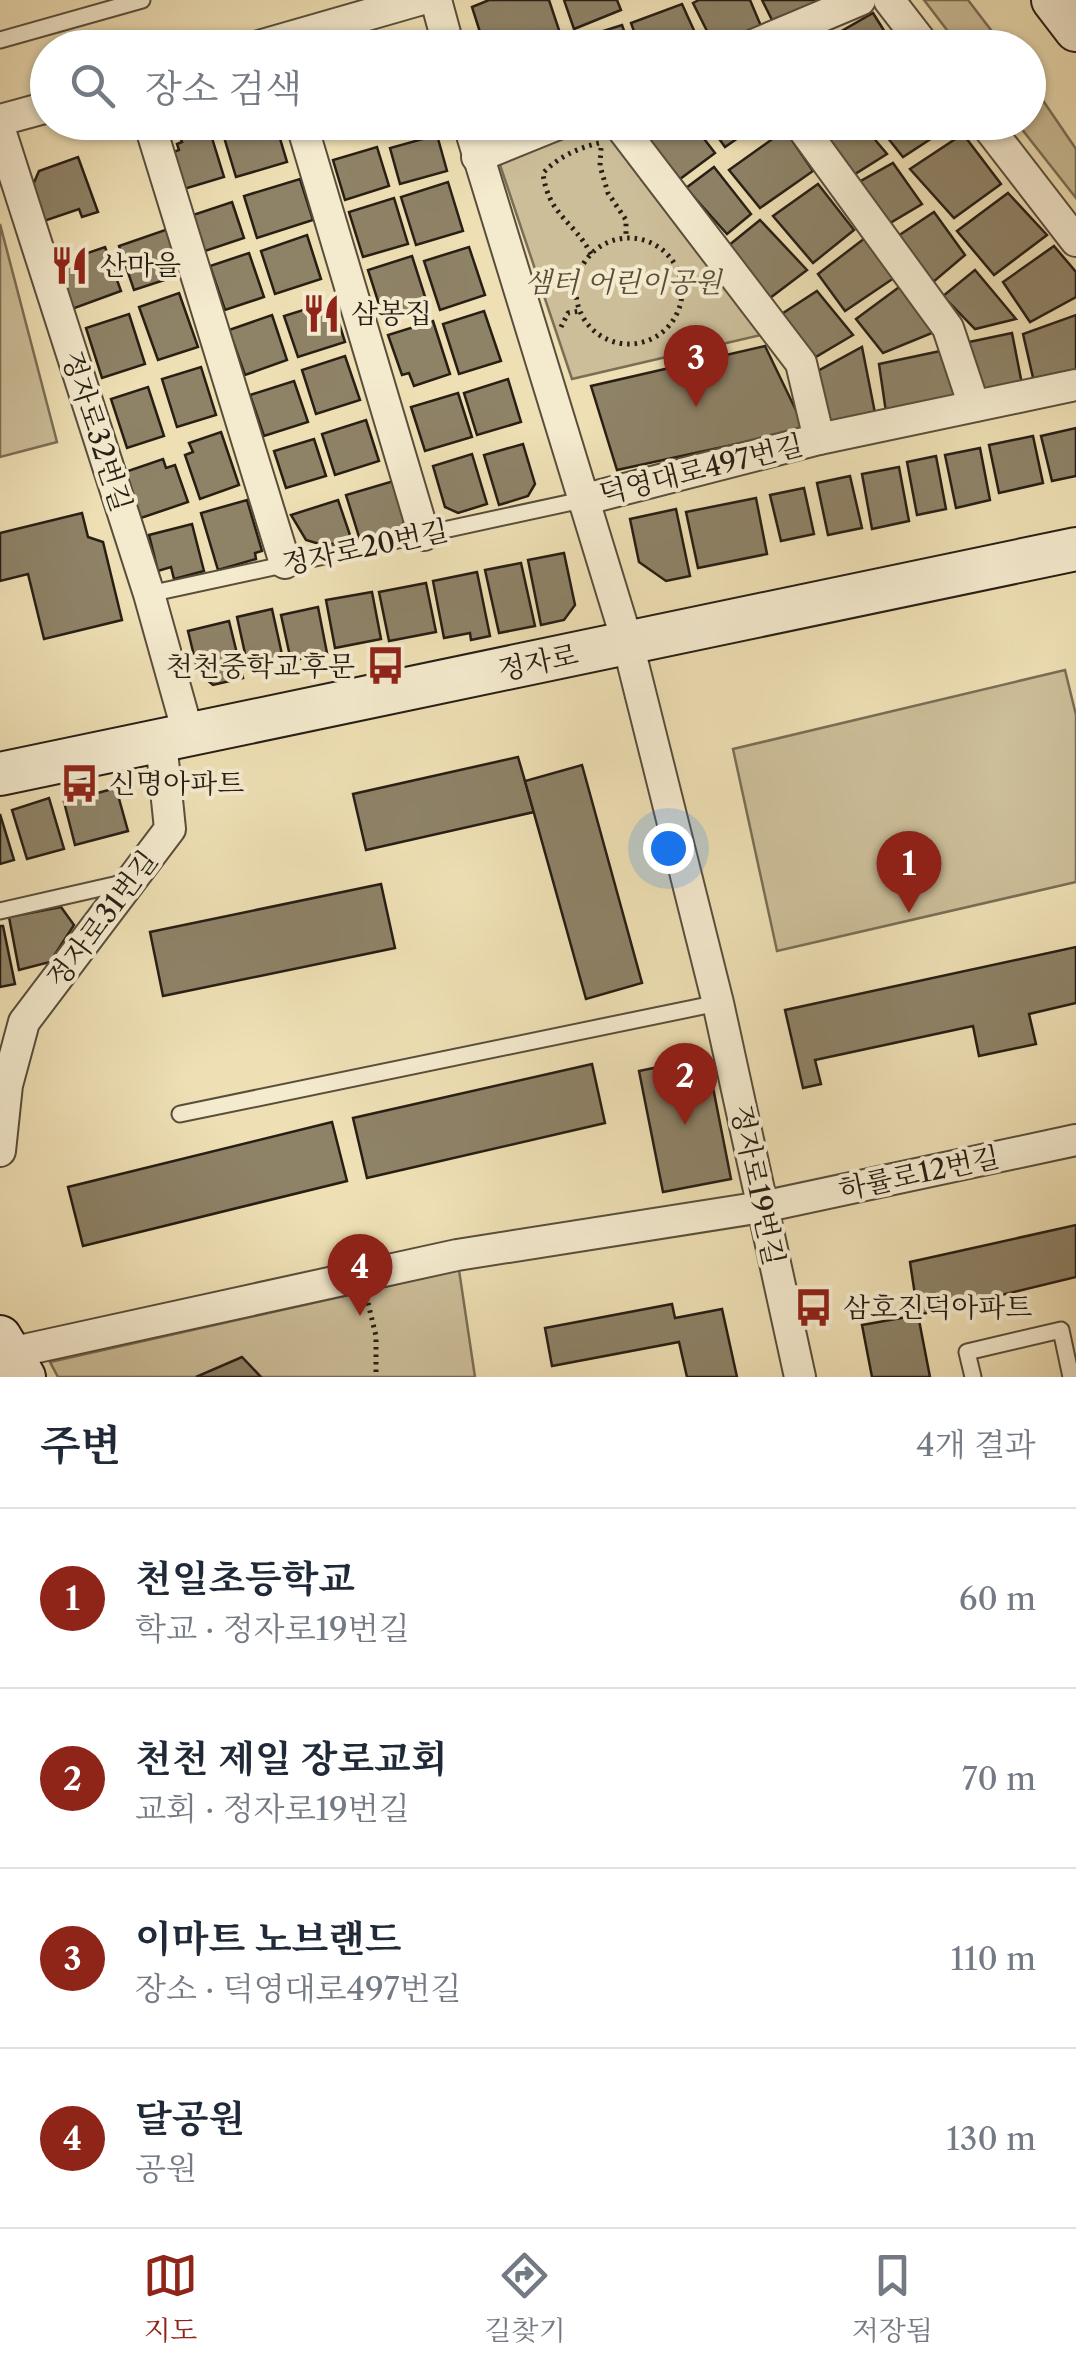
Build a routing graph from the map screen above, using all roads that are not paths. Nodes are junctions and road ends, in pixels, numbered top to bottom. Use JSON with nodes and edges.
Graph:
{"nodes":[{"id":1,"x":142,"y":0,"type":"edge"},
{"id":2,"x":420,"y":0,"type":"edge"},
{"id":3,"x":436,"y":0,"type":"edge"},
{"id":4,"x":860,"y":0,"type":"edge"},
{"id":5,"x":890,"y":0,"type":"edge"},
{"id":6,"x":1053,"y":0,"type":"edge"},
{"id":7,"x":36,"y":30,"type":"edge"},
{"id":8,"x":319,"y":30,"type":"edge"},
{"id":9,"x":444,"y":30,"type":"edge"},
{"id":10,"x":789,"y":30,"type":"edge"},
{"id":11,"x":912,"y":30,"type":"edge"},
{"id":12,"x":1076,"y":30,"type":"edge"},
{"id":13,"x":30,"y":32,"type":"edge"},
{"id":14,"x":0,"y":40,"type":"edge"},
{"id":15,"x":30,"y":111,"type":"edge"},
{"id":16,"x":0,"y":120,"type":"edge"},
{"id":17,"x":0,"y":130,"type":"edge"},
{"id":18,"x":155,"y":140,"type":"edge"},
{"id":19,"x":306,"y":140,"type":"edge"},
{"id":20,"x":473,"y":140,"type":"edge"},
{"id":21,"x":519,"y":140,"type":"edge"},
{"id":22,"x":612,"y":140,"type":"edge"},
{"id":23,"x":811,"y":140,"type":"edge"},
{"id":24,"x":998,"y":140,"type":"edge"},
{"id":25,"x":477,"y":157,"type":"junction"},
{"id":26,"x":1076,"y":240,"type":"edge"},
{"id":27,"x":1076,"y":384,"type":"edge"},
{"id":28,"x":974,"y":406,"type":"junction"},
{"id":29,"x":819,"y":439,"type":"junction"},
{"id":30,"x":582,"y":500,"type":"junction"},
{"id":31,"x":424,"y":535,"type":"junction"},
{"id":32,"x":1076,"y":549,"type":"edge"},
{"id":33,"x":284,"y":563,"type":"junction"},
{"id":34,"x":149,"y":594,"type":"junction"},
{"id":35,"x":628,"y":644,"type":"junction"},
{"id":36,"x":175,"y":737,"type":"junction"},
{"id":37,"x":0,"y":774,"type":"edge"},
{"id":38,"x":131,"y":882,"type":"junction"},
{"id":39,"x":0,"y":912,"type":"edge"},
{"id":40,"x":718,"y":1004,"type":"junction"},
{"id":41,"x":3,"y":1085,"type":"edge"},
{"id":42,"x":180,"y":1114,"type":"dead end"},
{"id":43,"x":1076,"y":1140,"type":"edge"},
{"id":44,"x":0,"y":1151,"type":"edge"},
{"id":45,"x":762,"y":1207,"type":"junction"},
{"id":46,"x":12,"y":1356,"type":"edge"},
{"id":47,"x":800,"y":1377,"type":"edge"},
{"id":48,"x":973,"y":1377,"type":"edge"},
{"id":49,"x":1071,"y":1377,"type":"edge"}],
"edges":[{"from":1,"to":7,"type":"lane"},
{"from":2,"to":8,"type":"street"},
{"from":3,"to":9,"type":"street"},
{"from":4,"to":10,"type":"street"},
{"from":5,"to":11,"type":"street"},
{"from":6,"to":12,"type":"street"},
{"from":13,"to":14,"type":"lane"},
{"from":15,"to":16,"type":"street"},
{"from":17,"to":34,"type":"street","name":"정자로32번길"},
{"from":18,"to":33,"type":"street"},
{"from":19,"to":31,"type":"street"},
{"from":20,"to":25,"type":"street"},
{"from":21,"to":25,"type":"street"},
{"from":22,"to":29,"type":"street","name":"덕영대로497번길"},
{"from":23,"to":28,"type":"street"},
{"from":24,"to":26,"type":"street"},
{"from":25,"to":30,"type":"street"},
{"from":27,"to":28,"type":"street","name":"덕영대로497번길"},
{"from":28,"to":29,"type":"street","name":"덕영대로497번길"},
{"from":29,"to":30,"type":"street","name":"덕영대로497번길"},
{"from":30,"to":31,"type":"lane","name":"정자로20번길"},
{"from":30,"to":35,"type":"street"},
{"from":31,"to":33,"type":"lane","name":"정자로20번길"},
{"from":32,"to":35,"type":"street","name":"정자로"},
{"from":33,"to":34,"type":"lane","name":"정자로20번길"},
{"from":34,"to":36,"type":"street","name":"정자로32번길"},
{"from":35,"to":36,"type":"street","name":"정자로"},
{"from":35,"to":40,"type":"street","name":"정자로19번길"},
{"from":36,"to":37,"type":"street","name":"정자로"},
{"from":36,"to":38,"type":"street","name":"정자로31번길"},
{"from":38,"to":39,"type":"lane"},
{"from":38,"to":41,"type":"street","name":"정자로31번길"},
{"from":40,"to":42,"type":"lane"},
{"from":40,"to":45,"type":"street","name":"정자로19번길"},
{"from":41,"to":44,"type":"street","name":"정자로31번길"},
{"from":43,"to":45,"type":"street","name":"하률로12번길"},
{"from":45,"to":46,"type":"street","name":"하률로12번길"},
{"from":45,"to":47,"type":"street","name":"정자로19번길"},
{"from":48,"to":49,"type":"lane"}]}
